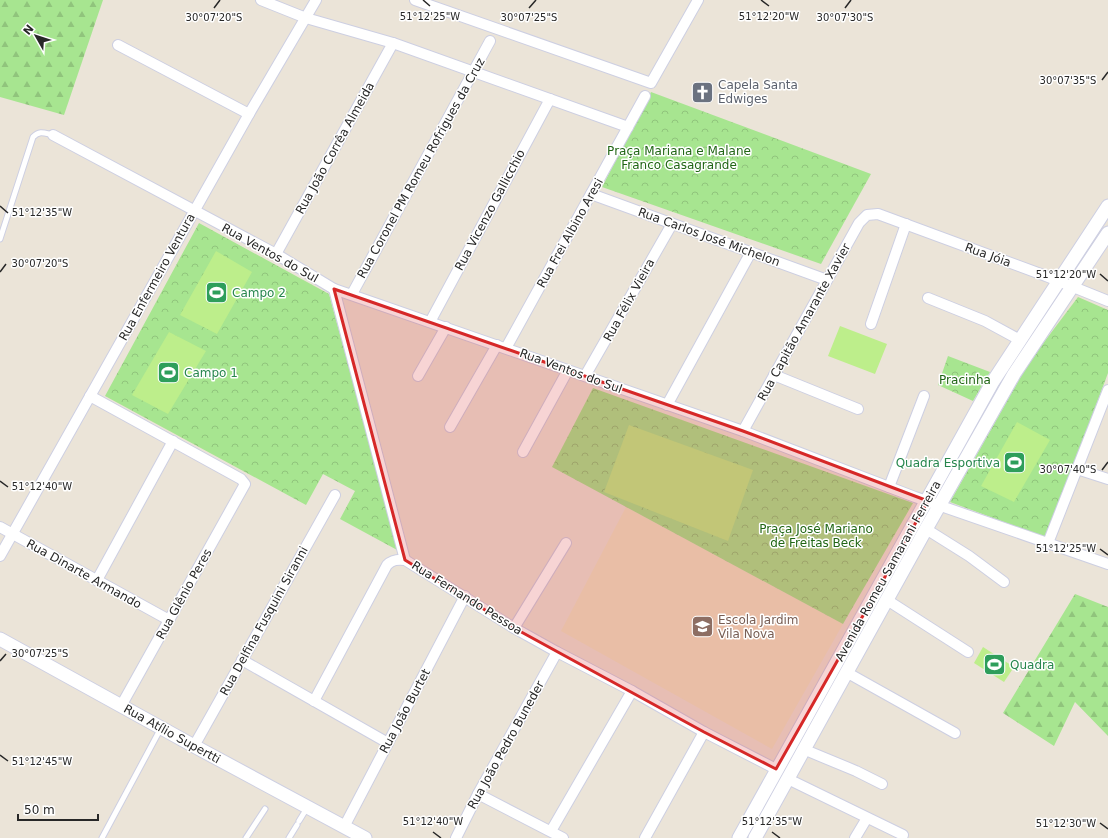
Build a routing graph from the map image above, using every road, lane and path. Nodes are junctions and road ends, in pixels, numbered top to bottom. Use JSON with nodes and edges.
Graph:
{"nodes":[{"id":1,"x":261,"y":0,"type":"edge"},
{"id":2,"x":316,"y":0,"type":"edge"},
{"id":3,"x":415,"y":0,"type":"edge"},
{"id":4,"x":698,"y":0,"type":"edge"},
{"id":5,"x":306,"y":18,"type":"junction"},
{"id":6,"x":490,"y":41,"type":"dead end"},
{"id":7,"x":393,"y":43,"type":"junction"},
{"id":8,"x":118,"y":45,"type":"dead end"},
{"id":9,"x":474,"y":72,"type":"junction"},
{"id":10,"x":646,"y":96,"type":"dead end"},
{"id":11,"x":550,"y":99,"type":"junction"},
{"id":12,"x":249,"y":114,"type":"junction"},
{"id":13,"x":628,"y":128,"type":"junction"},
{"id":14,"x":53,"y":136,"type":"joint"},
{"id":15,"x":591,"y":194,"type":"junction"},
{"id":16,"x":1108,"y":206,"type":"edge"},
{"id":17,"x":194,"y":210,"type":"junction"},
{"id":18,"x":867,"y":215,"type":"joint"},
{"id":19,"x":672,"y":224,"type":"junction"},
{"id":20,"x":906,"y":224,"type":"junction"},
{"id":21,"x":1108,"y":233,"type":"edge"},
{"id":22,"x":0,"y":238,"type":"edge"},
{"id":23,"x":751,"y":252,"type":"junction"},
{"id":24,"x":276,"y":254,"type":"junction"},
{"id":25,"x":827,"y":280,"type":"junction"},
{"id":26,"x":1059,"y":281,"type":"junction"},
{"id":27,"x":1073,"y":287,"type":"junction"},
{"id":28,"x":334,"y":289,"type":"junction"},
{"id":29,"x":352,"y":294,"type":"junction"},
{"id":30,"x":928,"y":298,"type":"dead end"},
{"id":31,"x":1108,"y":301,"type":"edge"},
{"id":32,"x":430,"y":322,"type":"junction"},
{"id":33,"x":871,"y":324,"type":"dead end"},
{"id":34,"x":446,"y":327,"type":"junction"},
{"id":35,"x":1020,"y":340,"type":"junction"},
{"id":36,"x":502,"y":346,"type":"junction"},
{"id":37,"x":568,"y":370,"type":"junction"},
{"id":38,"x":774,"y":375,"type":"junction"},
{"id":39,"x":418,"y":376,"type":"dead end"},
{"id":40,"x":585,"y":376,"type":"junction"},
{"id":41,"x":1108,"y":391,"type":"edge"},
{"id":42,"x":90,"y":396,"type":"junction"},
{"id":43,"x":924,"y":396,"type":"dead end"},
{"id":44,"x":667,"y":405,"type":"junction"},
{"id":45,"x":858,"y":409,"type":"dead end"},
{"id":46,"x":450,"y":427,"type":"dead end"},
{"id":47,"x":743,"y":431,"type":"junction"},
{"id":48,"x":173,"y":441,"type":"junction"},
{"id":49,"x":523,"y":452,"type":"dead end"},
{"id":50,"x":1077,"y":468,"type":"junction"},
{"id":51,"x":1108,"y":479,"type":"edge"},
{"id":52,"x":890,"y":487,"type":"junction"},
{"id":53,"x":335,"y":495,"type":"dead end"},
{"id":54,"x":934,"y":503,"type":"junction"},
{"id":55,"x":0,"y":527,"type":"edge"},
{"id":56,"x":926,"y":529,"type":"junction"},
{"id":57,"x":12,"y":534,"type":"junction"},
{"id":58,"x":566,"y":543,"type":"dead end"},
{"id":59,"x":1048,"y":543,"type":"junction"},
{"id":60,"x":0,"y":556,"type":"edge"},
{"id":61,"x":405,"y":560,"type":"junction"},
{"id":62,"x":1108,"y":564,"type":"edge"},
{"id":63,"x":97,"y":580,"type":"junction"},
{"id":64,"x":890,"y":581,"type":"junction"},
{"id":65,"x":1004,"y":582,"type":"dead end"},
{"id":66,"x":464,"y":596,"type":"junction"},
{"id":67,"x":887,"y":600,"type":"junction"},
{"id":68,"x":169,"y":620,"type":"junction"},
{"id":69,"x":514,"y":628,"type":"junction"},
{"id":70,"x":0,"y":639,"type":"edge"},
{"id":71,"x":557,"y":652,"type":"junction"},
{"id":72,"x":968,"y":652,"type":"dead end"},
{"id":73,"x":242,"y":660,"type":"junction"},
{"id":74,"x":846,"y":672,"type":"junction"},
{"id":75,"x":632,"y":691,"type":"junction"},
{"id":76,"x":826,"y":694,"type":"junction"},
{"id":77,"x":314,"y":701,"type":"junction"},
{"id":78,"x":121,"y":706,"type":"junction"},
{"id":79,"x":161,"y":728,"type":"junction"},
{"id":80,"x":704,"y":732,"type":"junction"},
{"id":81,"x":955,"y":733,"type":"dead end"},
{"id":82,"x":388,"y":743,"type":"junction"},
{"id":83,"x":194,"y":746,"type":"junction"},
{"id":84,"x":803,"y":748,"type":"junction"},
{"id":85,"x":776,"y":770,"type":"junction"},
{"id":86,"x":788,"y":779,"type":"junction"},
{"id":87,"x":882,"y":784,"type":"dead end"},
{"id":88,"x":478,"y":794,"type":"junction"},
{"id":89,"x":308,"y":807,"type":"junction"},
{"id":90,"x":265,"y":810,"type":"dead end"},
{"id":91,"x":867,"y":818,"type":"junction"},
{"id":92,"x":550,"y":831,"type":"junction"},
{"id":93,"x":341,"y":832,"type":"edge"},
{"id":94,"x":903,"y":835,"type":"dead end"},
{"id":95,"x":102,"y":838,"type":"edge"},
{"id":96,"x":246,"y":838,"type":"edge"},
{"id":97,"x":289,"y":838,"type":"edge"},
{"id":98,"x":365,"y":838,"type":"edge"},
{"id":99,"x":456,"y":838,"type":"edge"},
{"id":100,"x":563,"y":838,"type":"edge"},
{"id":101,"x":645,"y":838,"type":"edge"},
{"id":102,"x":739,"y":838,"type":"edge"},
{"id":103,"x":755,"y":838,"type":"edge"},
{"id":104,"x":855,"y":838,"type":"edge"}],
"edges":[{"from":1,"to":5,"type":"street"},
{"from":2,"to":5,"type":"street","name":"Rua Enfermeiro Ventura"},
{"from":3,"to":4,"type":"street"},
{"from":5,"to":7,"type":"street"},
{"from":5,"to":12,"type":"street","name":"Rua Enfermeiro Ventura"},
{"from":6,"to":9,"type":"street","name":"Rua Coronel PM Romeu Rofrigues da Cruz"},
{"from":7,"to":9,"type":"street"},
{"from":7,"to":24,"type":"street","name":"Rua João Corrêa Almeida"},
{"from":8,"to":12,"type":"street"},
{"from":9,"to":11,"type":"street"},
{"from":9,"to":29,"type":"street","name":"Rua Coronel PM Romeu Rofrigues da Cruz"},
{"from":10,"to":13,"type":"street","name":"Rua Frei Albino Aresi"},
{"from":11,"to":13,"type":"street"},
{"from":11,"to":32,"type":"street","name":"Rua Vicenzo Gallicchio"},
{"from":12,"to":17,"type":"street","name":"Rua Enfermeiro Ventura"},
{"from":13,"to":15,"type":"street","name":"Rua Frei Albino Aresi"},
{"from":14,"to":17,"type":"street","name":"Rua Ventos do Sul"},
{"from":14,"to":22,"type":"lane"},
{"from":15,"to":19,"type":"street","name":"Rua Carlos José Michelon"},
{"from":15,"to":36,"type":"street","name":"Rua Frei Albino Aresi"},
{"from":16,"to":26,"type":"street","name":"Avenida Romeu Samarani Ferreira"},
{"from":17,"to":24,"type":"street","name":"Rua Ventos do Sul"},
{"from":17,"to":42,"type":"street","name":"Rua Enfermeiro Ventura"},
{"from":18,"to":20,"type":"street","name":"Rua Jóia"},
{"from":18,"to":25,"type":"street","name":"Rua Capitão Amarante Xavier"},
{"from":19,"to":23,"type":"street","name":"Rua Carlos José Michelon"},
{"from":19,"to":40,"type":"street","name":"Rua Félix Vieira"},
{"from":20,"to":26,"type":"street","name":"Rua Jóia"},
{"from":20,"to":33,"type":"street"},
{"from":21,"to":27,"type":"street","name":"Avenida Romeu Samarani Ferreira"},
{"from":23,"to":25,"type":"street","name":"Rua Carlos José Michelon"},
{"from":23,"to":44,"type":"street"},
{"from":24,"to":28,"type":"street","name":"Rua Ventos do Sul"},
{"from":25,"to":38,"type":"street","name":"Rua Capitão Amarante Xavier"},
{"from":26,"to":27,"type":"street","name":"Rua Jóia"},
{"from":26,"to":35,"type":"street","name":"Avenida Romeu Samarani Ferreira"},
{"from":27,"to":31,"type":"street","name":"Rua Jóia"},
{"from":27,"to":54,"type":"street","name":"Avenida Romeu Samarani Ferreira"},
{"from":28,"to":29,"type":"street","name":"Rua Ventos do Sul"},
{"from":28,"to":61,"type":"street","name":"Rua Fernando Pessoa"},
{"from":29,"to":32,"type":"street","name":"Rua Ventos do Sul"},
{"from":30,"to":35,"type":"street"},
{"from":32,"to":34,"type":"street","name":"Rua Ventos do Sul"},
{"from":34,"to":36,"type":"street","name":"Rua Ventos do Sul"},
{"from":34,"to":39,"type":"street"},
{"from":35,"to":54,"type":"street","name":"Avenida Romeu Samarani Ferreira"},
{"from":36,"to":37,"type":"street","name":"Rua Ventos do Sul"},
{"from":36,"to":46,"type":"street","name":"Rua Frei Albino Aresi"},
{"from":37,"to":40,"type":"street","name":"Rua Ventos do Sul"},
{"from":37,"to":49,"type":"street"},
{"from":38,"to":45,"type":"street"},
{"from":38,"to":47,"type":"street","name":"Rua Capitão Amarante Xavier"},
{"from":40,"to":44,"type":"street","name":"Rua Ventos do Sul"},
{"from":41,"to":50,"type":"street"},
{"from":42,"to":48,"type":"street"},
{"from":42,"to":57,"type":"street","name":"Rua Enfermeiro Ventura"},
{"from":43,"to":52,"type":"street"},
{"from":44,"to":47,"type":"street","name":"Rua Ventos do Sul"},
{"from":47,"to":52,"type":"street","name":"Rua Ventos do Sul"},
{"from":48,"to":63,"type":"street"},
{"from":48,"to":68,"type":"street","name":"Rua Glênio Peres"},
{"from":50,"to":51,"type":"street"},
{"from":50,"to":59,"type":"street"},
{"from":52,"to":54,"type":"street","name":"Rua Ventos do Sul"},
{"from":53,"to":73,"type":"street","name":"Rua Delfina Fusquini Siranni"},
{"from":54,"to":56,"type":"street","name":"Avenida Romeu Samarani Ferreira"},
{"from":54,"to":59,"type":"street","name":"Rua Ventos do Sul"},
{"from":54,"to":64,"type":"street","name":"Avenida Romeu Samarani Ferreira"},
{"from":55,"to":57,"type":"street","name":"Rua Dinarte Armando"},
{"from":56,"to":64,"type":"street","name":"Avenida Romeu Samarani Ferreira"},
{"from":56,"to":65,"type":"street"},
{"from":57,"to":60,"type":"street","name":"Rua Enfermeiro Ventura"},
{"from":57,"to":63,"type":"street","name":"Rua Dinarte Armando"},
{"from":58,"to":69,"type":"street"},
{"from":59,"to":62,"type":"street","name":"Rua Ventos do Sul"},
{"from":61,"to":66,"type":"street","name":"Rua Fernando Pessoa"},
{"from":61,"to":77,"type":"street"},
{"from":63,"to":68,"type":"street","name":"Rua Dinarte Armando"},
{"from":64,"to":67,"type":"street","name":"Avenida Romeu Samarani Ferreira"},
{"from":64,"to":76,"type":"street","name":"Avenida Romeu Samarani Ferreira"},
{"from":66,"to":69,"type":"street","name":"Rua Fernando Pessoa"},
{"from":66,"to":82,"type":"street","name":"Rua João Burtet"},
{"from":67,"to":72,"type":"street"},
{"from":67,"to":74,"type":"street","name":"Avenida Romeu Samarani Ferreira"},
{"from":68,"to":78,"type":"street","name":"Rua Glênio Peres"},
{"from":69,"to":71,"type":"street","name":"Rua Fernando Pessoa"},
{"from":70,"to":78,"type":"street","name":"Rua Atílio Supertti"},
{"from":71,"to":75,"type":"street","name":"Rua Fernando Pessoa"},
{"from":71,"to":88,"type":"street","name":"Rua João Pedro Buneder"},
{"from":73,"to":77,"type":"street"},
{"from":73,"to":83,"type":"street","name":"Rua Delfina Fusquini Siranni"},
{"from":74,"to":76,"type":"street","name":"Avenida Romeu Samarani Ferreira"},
{"from":74,"to":81,"type":"street"},
{"from":75,"to":80,"type":"street","name":"Rua Fernando Pessoa"},
{"from":75,"to":92,"type":"street"},
{"from":76,"to":84,"type":"street","name":"Avenida Romeu Samarani Ferreira"},
{"from":76,"to":85,"type":"street","name":"Avenida Romeu Samarani Ferreira"},
{"from":77,"to":82,"type":"street"},
{"from":78,"to":79,"type":"street","name":"Rua Atílio Supertti"},
{"from":79,"to":83,"type":"street","name":"Rua Atílio Supertti"},
{"from":79,"to":95,"type":"lane"},
{"from":80,"to":85,"type":"street","name":"Rua Fernando Pessoa"},
{"from":80,"to":101,"type":"street"},
{"from":82,"to":93,"type":"street","name":"Rua João Burtet"},
{"from":83,"to":89,"type":"street","name":"Rua Atílio Supertti"},
{"from":84,"to":86,"type":"street","name":"Avenida Romeu Samarani Ferreira"},
{"from":84,"to":87,"type":"street"},
{"from":85,"to":102,"type":"street","name":"Avenida Romeu Samarani Ferreira"},
{"from":86,"to":91,"type":"street"},
{"from":86,"to":103,"type":"street","name":"Avenida Romeu Samarani Ferreira"},
{"from":88,"to":92,"type":"street"},
{"from":88,"to":99,"type":"street","name":"Rua João Pedro Buneder"},
{"from":89,"to":93,"type":"street","name":"Rua Atílio Supertti"},
{"from":89,"to":97,"type":"lane"},
{"from":90,"to":96,"type":"lane"},
{"from":91,"to":94,"type":"street"},
{"from":91,"to":104,"type":"street"},
{"from":92,"to":100,"type":"street"},
{"from":93,"to":98,"type":"street","name":"Rua Atílio Supertti"}]}
